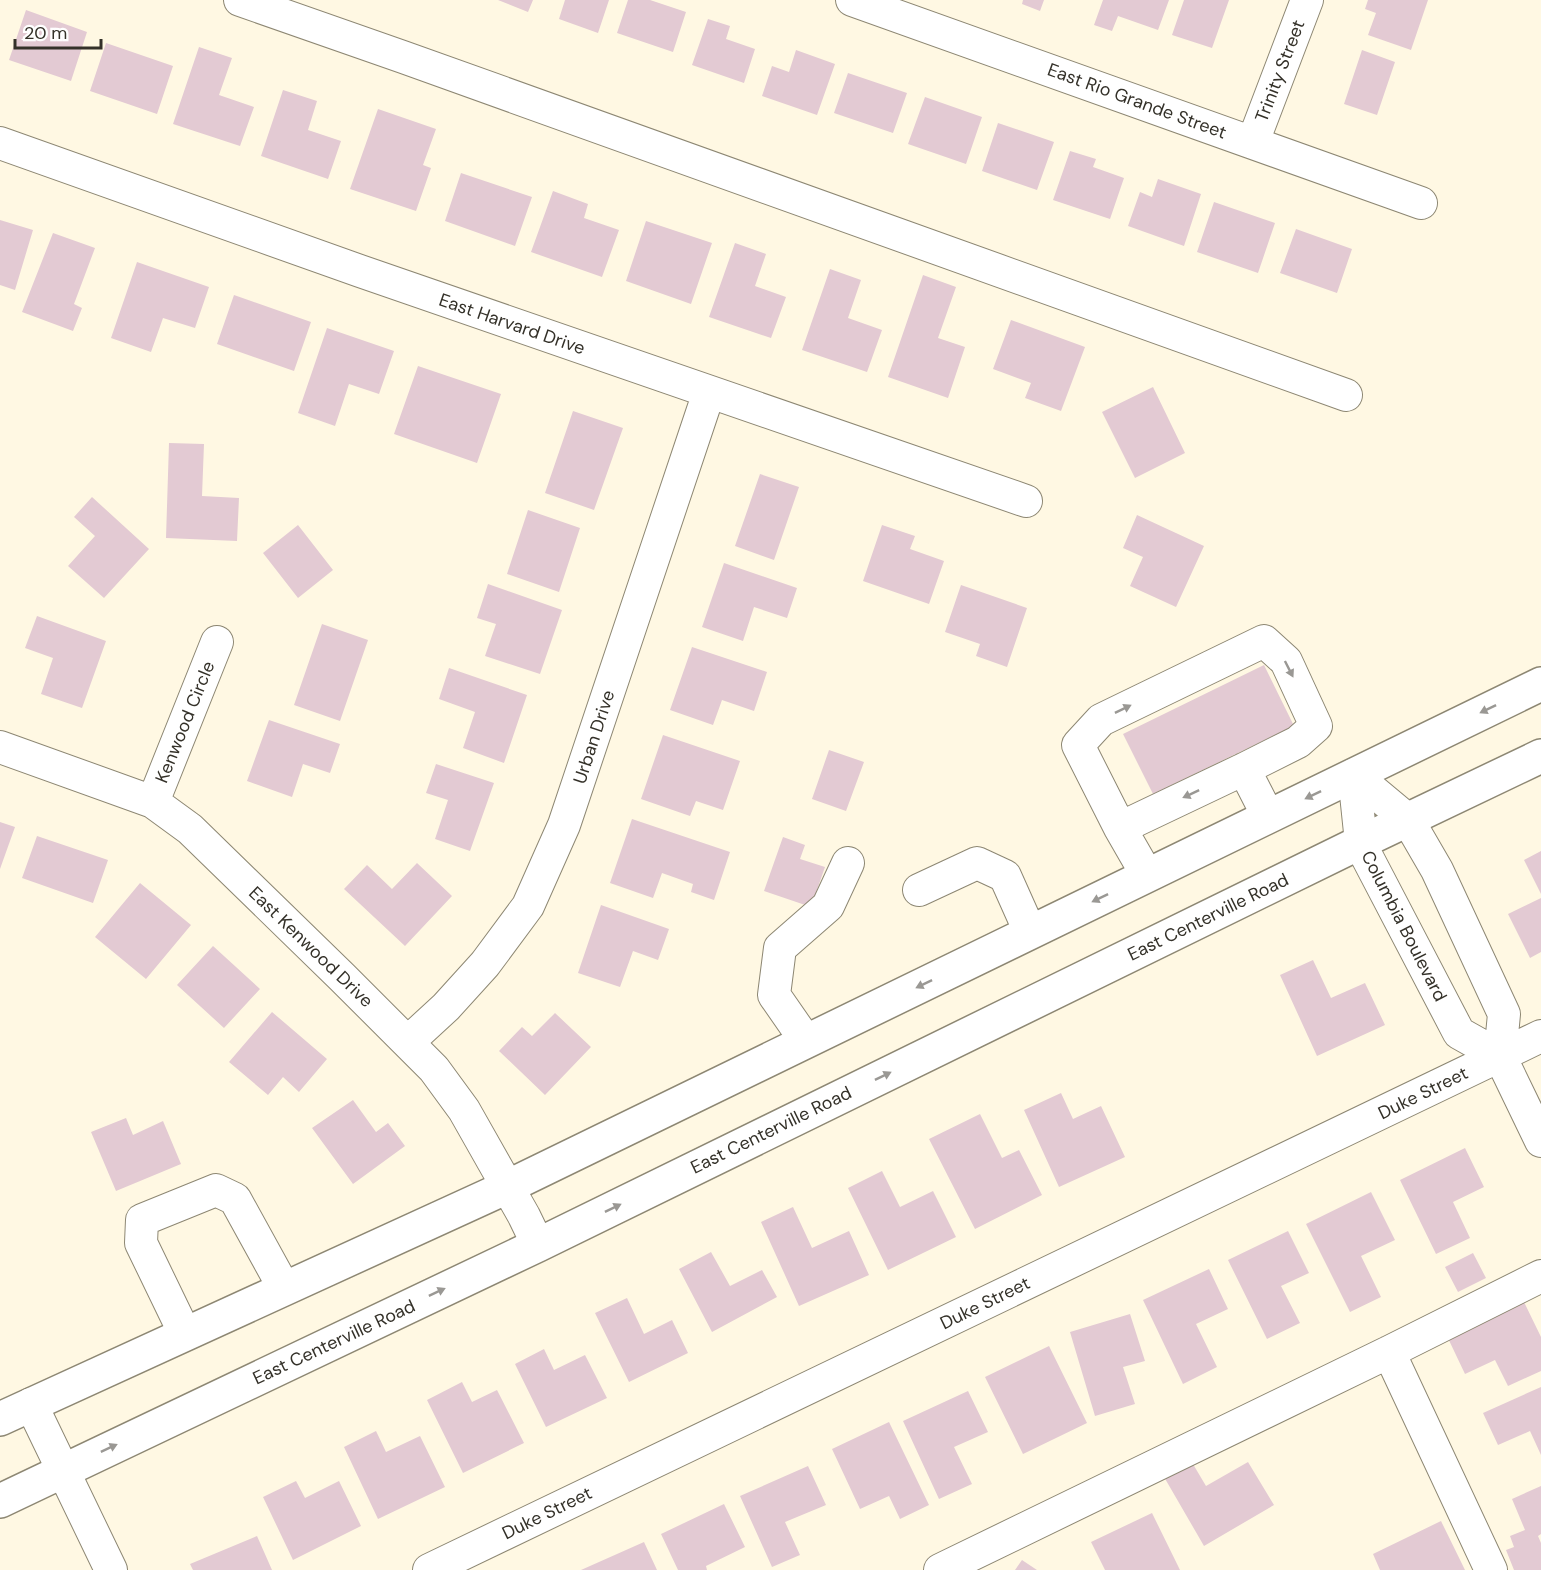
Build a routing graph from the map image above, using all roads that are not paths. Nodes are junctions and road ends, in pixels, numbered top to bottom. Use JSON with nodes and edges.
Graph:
{"nodes":[{"id":1,"x":240,"y":0,"type":"edge"},
{"id":2,"x":852,"y":0,"type":"edge"},
{"id":3,"x":1307,"y":0,"type":"edge"},
{"id":4,"x":1253,"y":142,"type":"junction"},
{"id":5,"x":0,"y":143,"type":"edge"},
{"id":6,"x":1421,"y":203,"type":"dead end"},
{"id":7,"x":708,"y":392,"type":"junction"},
{"id":8,"x":1346,"y":395,"type":"dead end"},
{"id":9,"x":1026,"y":501,"type":"dead end"},
{"id":10,"x":217,"y":642,"type":"dead end"},
{"id":11,"x":1541,"y":684,"type":"edge"},
{"id":12,"x":0,"y":747,"type":"edge"},
{"id":13,"x":1541,"y":756,"type":"edge"},
{"id":14,"x":1244,"y":769,"type":"junction"},
{"id":15,"x":1354,"y":775,"type":"junction"},
{"id":16,"x":153,"y":802,"type":"junction"},
{"id":17,"x":1268,"y":816,"type":"junction"},
{"id":18,"x":1408,"y":820,"type":"junction"},
{"id":19,"x":1120,"y":828,"type":"junction"},
{"id":20,"x":1361,"y":842,"type":"junction"},
{"id":21,"x":848,"y":863,"type":"dead end"},
{"id":22,"x":1147,"y":875,"type":"junction"},
{"id":23,"x":919,"y":890,"type":"dead end"},
{"id":24,"x":1029,"y":932,"type":"junction"},
{"id":25,"x":1541,"y":1036,"type":"edge"},
{"id":26,"x":806,"y":1041,"type":"junction"},
{"id":27,"x":408,"y":1042,"type":"junction"},
{"id":28,"x":1500,"y":1056,"type":"junction"},
{"id":29,"x":1541,"y":1141,"type":"edge"},
{"id":30,"x":507,"y":1187,"type":"junction"},
{"id":31,"x":538,"y":1245,"type":"junction"},
{"id":32,"x":1541,"y":1276,"type":"edge"},
{"id":33,"x":284,"y":1288,"type":"junction"},
{"id":34,"x":184,"y":1334,"type":"junction"},
{"id":35,"x":1389,"y":1352,"type":"junction"},
{"id":36,"x":31,"y":1404,"type":"junction"},
{"id":37,"x":0,"y":1419,"type":"edge"},
{"id":38,"x":62,"y":1470,"type":"junction"},
{"id":39,"x":0,"y":1501,"type":"edge"},
{"id":40,"x":111,"y":1570,"type":"edge"},
{"id":41,"x":429,"y":1570,"type":"edge"},
{"id":42,"x":940,"y":1570,"type":"edge"},
{"id":43,"x":1491,"y":1570,"type":"edge"}],
"edges":[{"from":1,"to":8,"type":"street"},
{"from":2,"to":4,"type":"street","name":"East Rio Grande Street"},
{"from":3,"to":4,"type":"street","name":"Trinity Street"},
{"from":4,"to":6,"type":"street","name":"East Rio Grande Street"},
{"from":5,"to":7,"type":"street","name":"East Harvard Drive"},
{"from":7,"to":9,"type":"street","name":"East Harvard Drive"},
{"from":7,"to":27,"type":"street","name":"Urban Drive"},
{"from":10,"to":16,"type":"street","name":"Kenwood Circle"},
{"from":11,"to":15,"type":"main road","one_way":true},
{"from":12,"to":16,"type":"street","name":"East Kenwood Drive"},
{"from":13,"to":18,"type":"main road","name":"East Centerville Road"},
{"from":14,"to":17,"type":"street"},
{"from":14,"to":19,"type":"street","one_way":true},
{"from":19,"to":14,"type":"street","one_way":true},
{"from":15,"to":17,"type":"main road","one_way":true},
{"from":15,"to":18,"type":"street"},
{"from":15,"to":20,"type":"street","name":"Columbia Boulevard"},
{"from":16,"to":27,"type":"street","name":"East Kenwood Drive"},
{"from":17,"to":22,"type":"main road"},
{"from":18,"to":20,"type":"main road","name":"East Centerville Road"},
{"from":18,"to":28,"type":"street"},
{"from":19,"to":22,"type":"street"},
{"from":20,"to":28,"type":"street","name":"Columbia Boulevard"},
{"from":31,"to":20,"type":"main road","name":"East Centerville Road","one_way":true},
{"from":21,"to":26,"type":"street"},
{"from":22,"to":24,"type":"main road","one_way":true},
{"from":23,"to":24,"type":"street"},
{"from":24,"to":26,"type":"main road","one_way":true},
{"from":25,"to":28,"type":"street","name":"Duke Street"},
{"from":26,"to":30,"type":"main road"},
{"from":27,"to":30,"type":"street","name":"East Kenwood Drive"},
{"from":28,"to":29,"type":"street"},
{"from":28,"to":41,"type":"street","name":"Duke Street"},
{"from":30,"to":31,"type":"street","name":"East Kenwood Drive"},
{"from":30,"to":33,"type":"main road"},
{"from":38,"to":31,"type":"main road","name":"East Centerville Road","one_way":true},
{"from":32,"to":35,"type":"street"},
{"from":33,"to":34,"type":"main road"},
{"from":33,"to":34,"type":"street"},
{"from":34,"to":36,"type":"main road"},
{"from":35,"to":42,"type":"street"},
{"from":35,"to":43,"type":"street"},
{"from":36,"to":37,"type":"main road"},
{"from":36,"to":38,"type":"street"},
{"from":38,"to":39,"type":"main road","name":"East Centerville Road"},
{"from":38,"to":40,"type":"street"}]}
